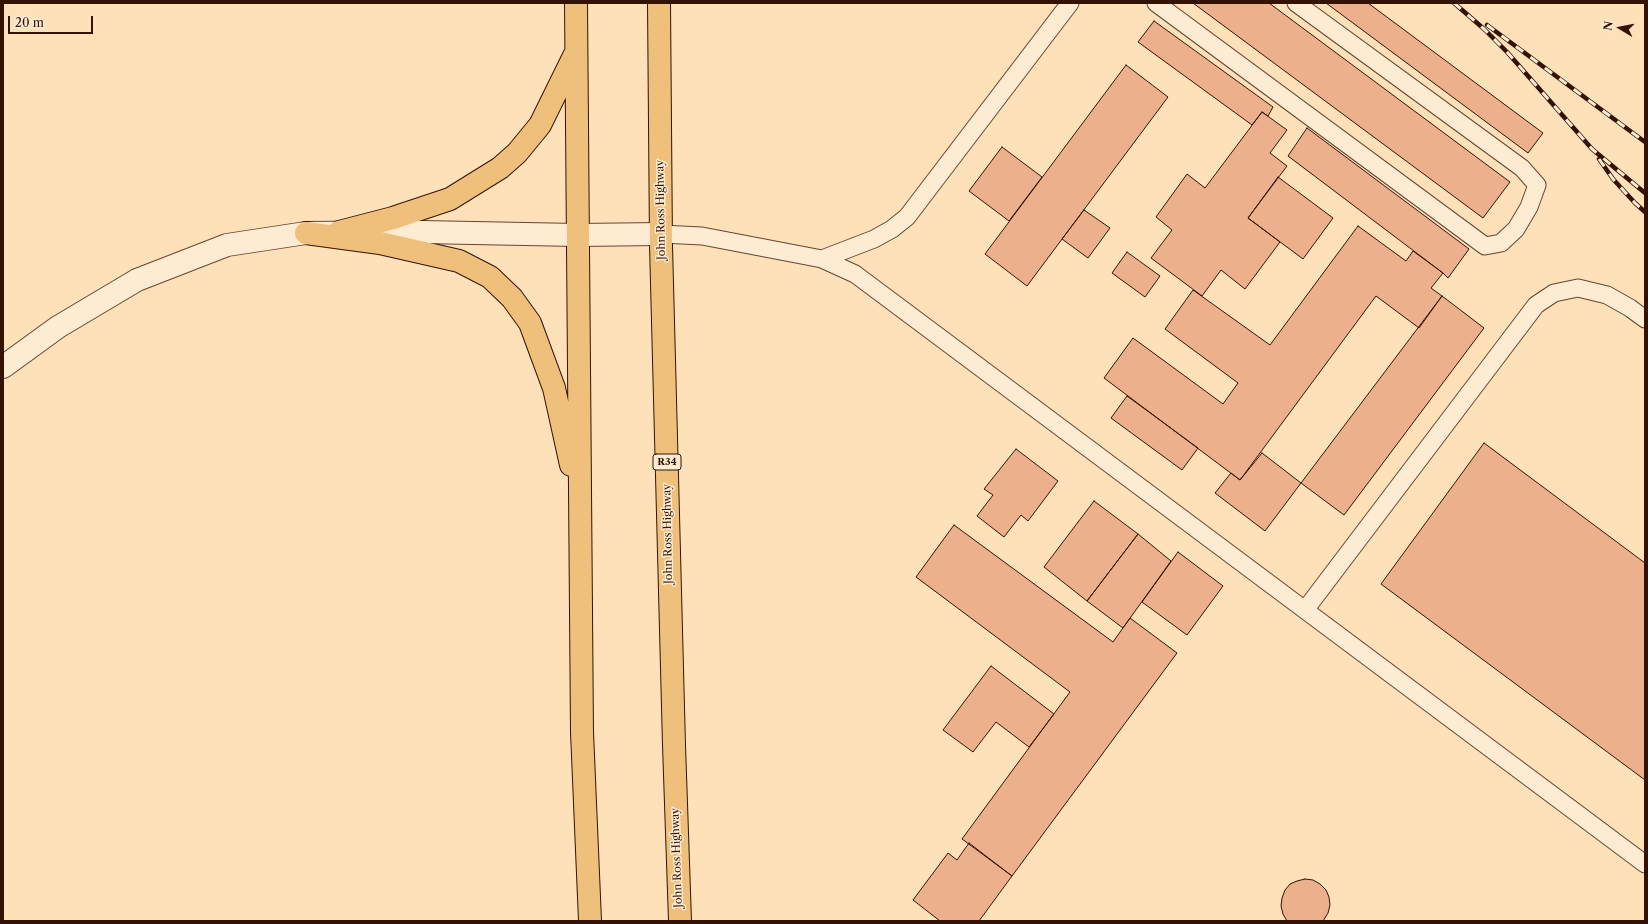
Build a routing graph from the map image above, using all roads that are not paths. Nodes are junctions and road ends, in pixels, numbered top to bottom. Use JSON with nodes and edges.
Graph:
{"nodes":[{"id":1,"x":576,"y":3,"type":"edge"},
{"id":2,"x":659,"y":3,"type":"edge"},
{"id":3,"x":1070,"y":3,"type":"edge"},
{"id":4,"x":1156,"y":3,"type":"edge"},
{"id":5,"x":1296,"y":3,"type":"edge"},
{"id":6,"x":576,"y":51,"type":"junction"},
{"id":7,"x":339,"y":232,"type":"junction"},
{"id":8,"x":306,"y":233,"type":"junction"},
{"id":9,"x":661,"y":234,"type":"junction"},
{"id":10,"x":578,"y":235,"type":"junction"},
{"id":11,"x":822,"y":259,"type":"junction"},
{"id":12,"x":1645,"y":319,"type":"edge"},
{"id":13,"x":3,"y":367,"type":"edge"},
{"id":14,"x":581,"y":511,"type":"junction"},
{"id":15,"x":1304,"y":610,"type":"junction"},
{"id":16,"x":1645,"y":864,"type":"edge"},
{"id":17,"x":590,"y":921,"type":"edge"},
{"id":18,"x":680,"y":921,"type":"edge"}],
"edges":[{"from":1,"to":6,"type":"main road"},
{"from":2,"to":9,"type":"main road","name":"John Ross Highway","number":"R34"},
{"from":3,"to":11,"type":"lane"},
{"from":4,"to":5,"type":"lane"},
{"from":6,"to":7,"type":"main road"},
{"from":6,"to":10,"type":"main road"},
{"from":7,"to":8,"type":"street"},
{"from":7,"to":10,"type":"street"},
{"from":8,"to":13,"type":"street"},
{"from":8,"to":14,"type":"main road"},
{"from":9,"to":10,"type":"street"},
{"from":9,"to":11,"type":"lane"},
{"from":9,"to":18,"type":"main road","name":"John Ross Highway","number":"R34"},
{"from":10,"to":14,"type":"main road"},
{"from":11,"to":15,"type":"lane"},
{"from":12,"to":15,"type":"lane"},
{"from":14,"to":17,"type":"main road"},
{"from":15,"to":16,"type":"lane"}]}
